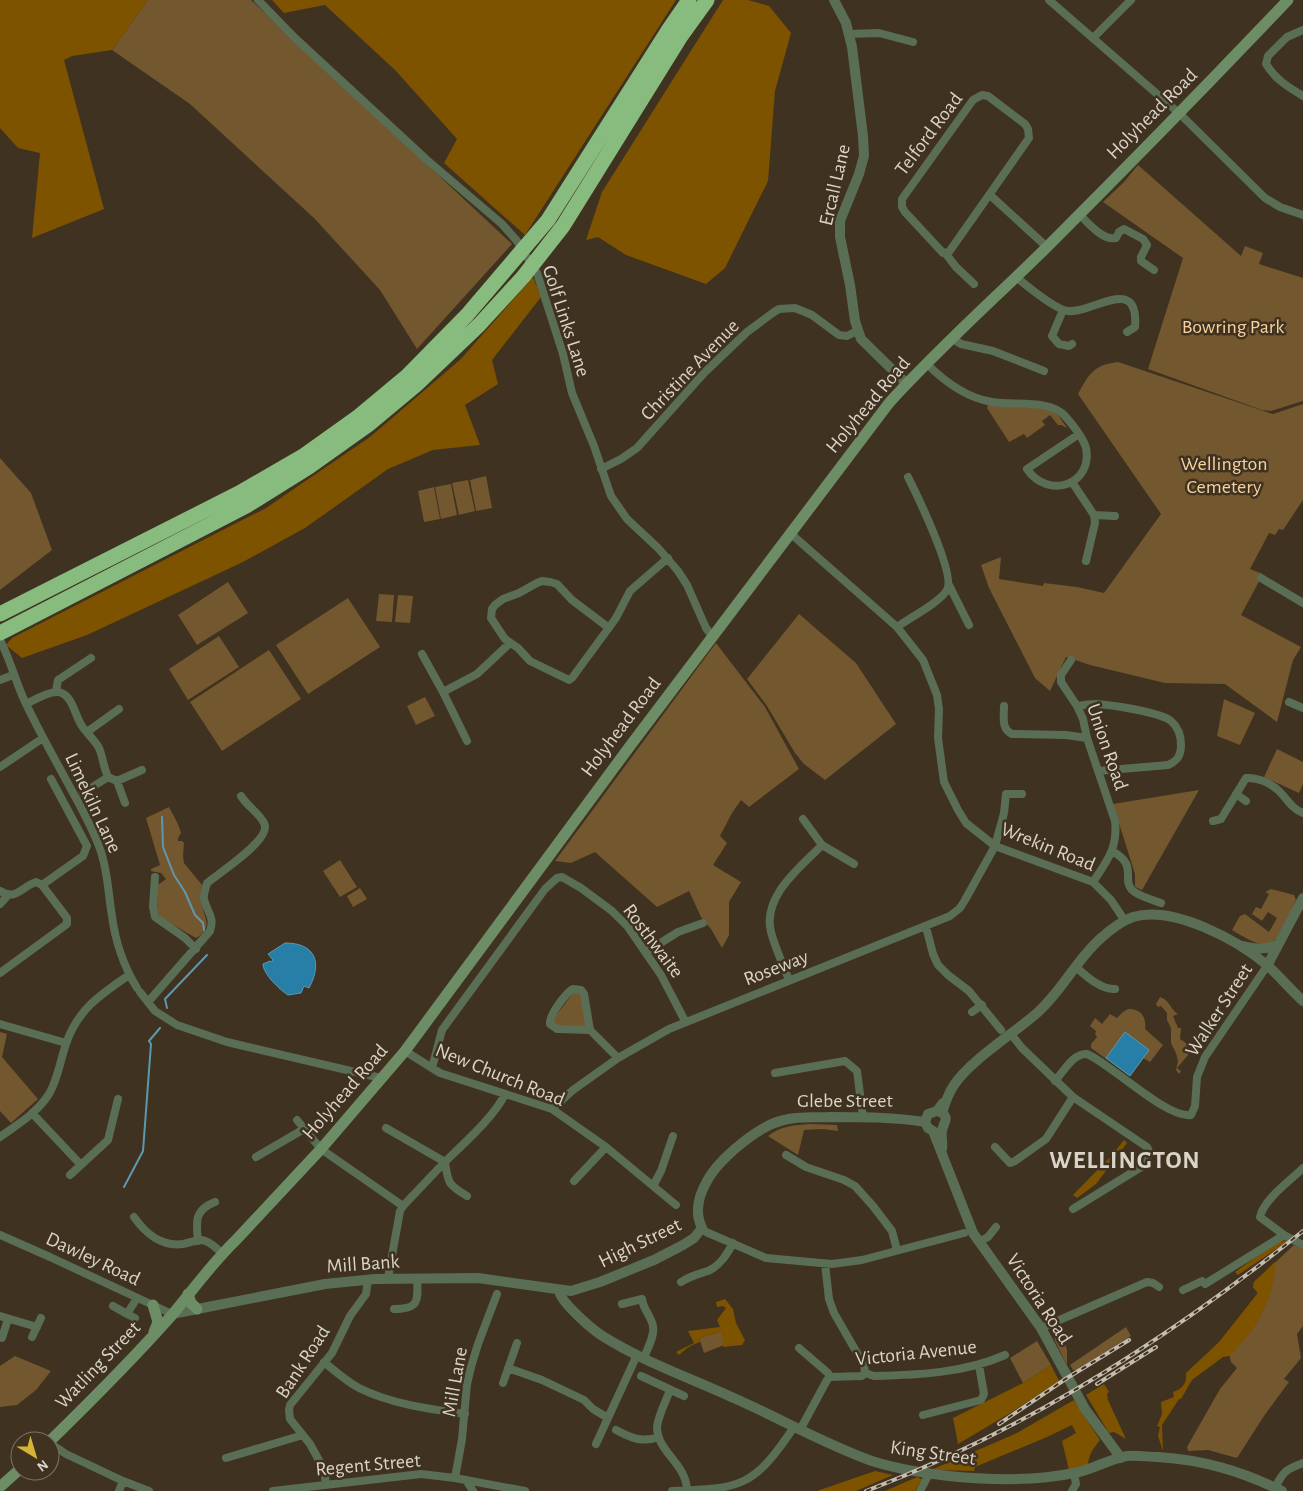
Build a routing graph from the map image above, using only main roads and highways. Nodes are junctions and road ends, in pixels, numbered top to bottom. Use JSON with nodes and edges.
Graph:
{"nodes":[{"id":1,"x":689,"y":0,"type":"edge"},
{"id":2,"x":707,"y":0,"type":"edge"},
{"id":3,"x":1288,"y":0,"type":"edge"},
{"id":4,"x":0,"y":614,"type":"edge"},
{"id":5,"x":0,"y":633,"type":"edge"},
{"id":6,"x":188,"y":1294,"type":"junction"},
{"id":7,"x":153,"y":1305,"type":"road end"},
{"id":8,"x":197,"y":1309,"type":"road end"},
{"id":9,"x":172,"y":1314,"type":"joint"},
{"id":10,"x":151,"y":1338,"type":"junction"},
{"id":11,"x":60,"y":1432,"type":"edge"},
{"id":12,"x":10,"y":1478,"type":"edge"},
{"id":13,"x":0,"y":1487,"type":"edge"}],
"edges":[{"from":1,"to":4,"type":"highway"},
{"from":2,"to":5,"type":"highway"},
{"from":3,"to":6,"type":"main road","name":"Holyhead Road"},
{"from":6,"to":8,"type":"main road"},
{"from":6,"to":9,"type":"main road","name":"Holyhead Road"},
{"from":7,"to":10,"type":"main road"},
{"from":9,"to":10,"type":"main road","name":"Watling Street"},
{"from":10,"to":11,"type":"main road","name":"Watling Street"},
{"from":12,"to":13,"type":"main road"}]}
